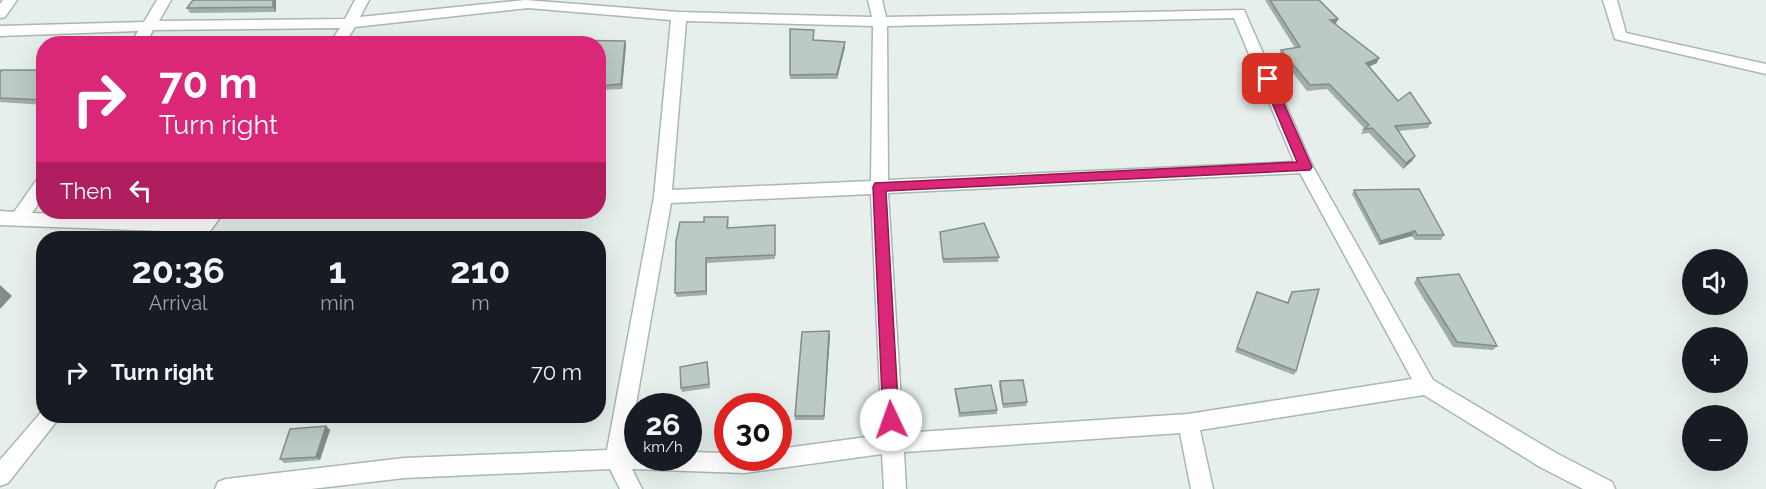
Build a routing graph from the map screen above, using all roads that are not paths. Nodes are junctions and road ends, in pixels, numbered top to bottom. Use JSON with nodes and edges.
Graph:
{"nodes":[{"id":1,"x":10,"y":0,"type":"edge"},
{"id":2,"x":164,"y":0,"type":"edge"},
{"id":3,"x":362,"y":0,"type":"edge"},
{"id":4,"x":875,"y":0,"type":"edge"},
{"id":5,"x":1610,"y":0,"type":"edge"},
{"id":6,"x":0,"y":14,"type":"edge"},
{"id":7,"x":679,"y":16,"type":"junction"},
{"id":8,"x":880,"y":22,"type":"junction"},
{"id":9,"x":351,"y":23,"type":"junction"},
{"id":10,"x":150,"y":26,"type":"junction"},
{"id":11,"x":0,"y":32,"type":"edge"},
{"id":12,"x":143,"y":36,"type":"edge"},
{"id":13,"x":342,"y":36,"type":"edge"},
{"id":14,"x":1766,"y":69,"type":"edge"},
{"id":15,"x":1305,"y":167,"type":"junction"},
{"id":16,"x":879,"y":187,"type":"junction"},
{"id":17,"x":36,"y":194,"type":"edge"},
{"id":18,"x":663,"y":197,"type":"junction"},
{"id":19,"x":0,"y":218,"type":"edge"},
{"id":20,"x":19,"y":218,"type":"junction"},
{"id":21,"x":36,"y":219,"type":"edge"},
{"id":22,"x":46,"y":219,"type":"edge"},
{"id":23,"x":205,"y":225,"type":"edge"},
{"id":24,"x":1426,"y":386,"type":"junction"},
{"id":25,"x":43,"y":423,"type":"edge"},
{"id":26,"x":1188,"y":423,"type":"junction"},
{"id":27,"x":892,"y":443,"type":"junction"},
{"id":28,"x":616,"y":459,"type":"junction"},
{"id":29,"x":0,"y":476,"type":"edge"},
{"id":30,"x":226,"y":489,"type":"edge"},
{"id":31,"x":631,"y":489,"type":"edge"},
{"id":32,"x":895,"y":489,"type":"edge"},
{"id":33,"x":1202,"y":489,"type":"edge"},
{"id":34,"x":1604,"y":489,"type":"edge"}],
"edges":[{"from":1,"to":6,"type":"street"},
{"from":2,"to":10,"type":"street"},
{"from":3,"to":9,"type":"street"},
{"from":4,"to":8,"type":"street"},
{"from":5,"to":14,"type":"street"},
{"from":7,"to":8,"type":"street"},
{"from":7,"to":9,"type":"street"},
{"from":7,"to":18,"type":"street"},
{"from":8,"to":15,"type":"street"},
{"from":8,"to":16,"type":"street"},
{"from":9,"to":10,"type":"street"},
{"from":9,"to":13,"type":"street"},
{"from":10,"to":11,"type":"street"},
{"from":10,"to":12,"type":"street"},
{"from":15,"to":16,"type":"street"},
{"from":15,"to":24,"type":"street"},
{"from":16,"to":18,"type":"street"},
{"from":16,"to":27,"type":"street"},
{"from":17,"to":20,"type":"street"},
{"from":18,"to":28,"type":"street"},
{"from":19,"to":20,"type":"street"},
{"from":20,"to":21,"type":"street"},
{"from":22,"to":23,"type":"street"},
{"from":24,"to":26,"type":"street"},
{"from":24,"to":34,"type":"street"},
{"from":25,"to":29,"type":"street"},
{"from":26,"to":27,"type":"street"},
{"from":26,"to":33,"type":"street"},
{"from":27,"to":28,"type":"street"},
{"from":27,"to":32,"type":"street"},
{"from":28,"to":30,"type":"street"},
{"from":28,"to":31,"type":"street"}]}
